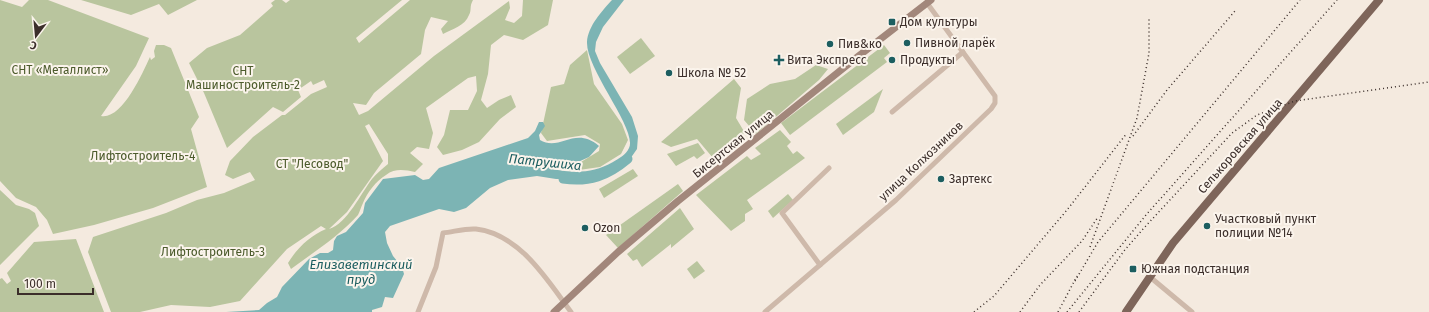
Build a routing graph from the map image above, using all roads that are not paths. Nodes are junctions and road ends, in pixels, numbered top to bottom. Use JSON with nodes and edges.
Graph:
{"nodes":[{"id":1,"x":1379,"y":0,"type":"edge"},
{"id":2,"x":929,"y":1,"type":"edge"},
{"id":3,"x":963,"y":52,"type":"junction"},
{"id":4,"x":892,"y":112,"type":"dead end"},
{"id":5,"x":829,"y":168,"type":"dead end"},
{"id":6,"x":820,"y":265,"type":"junction"},
{"id":7,"x":1150,"y":277,"type":"junction"},
{"id":8,"x":564,"y":302,"type":"junction"},
{"id":9,"x":418,"y":312,"type":"edge"},
{"id":10,"x":554,"y":312,"type":"edge"},
{"id":11,"x":571,"y":312,"type":"edge"},
{"id":12,"x":766,"y":312,"type":"edge"},
{"id":13,"x":1126,"y":312,"type":"edge"},
{"id":14,"x":1192,"y":312,"type":"edge"}],
"edges":[{"from":1,"to":7,"type":"main road","name":"Селькоровская улица"},
{"from":2,"to":3,"type":"street","name":"улица Колхозников"},
{"from":2,"to":8,"type":"main road","name":"Бисертская улица"},
{"from":3,"to":4,"type":"street"},
{"from":3,"to":6,"type":"street","name":"улица Колхозников"},
{"from":5,"to":6,"type":"street"},
{"from":6,"to":12,"type":"street","name":"улица Колхозников"},
{"from":7,"to":13,"type":"main road","name":"Селькоровская улица"},
{"from":7,"to":14,"type":"street"},
{"from":8,"to":9,"type":"street"},
{"from":8,"to":10,"type":"main road","name":"Бисертская улица"},
{"from":8,"to":11,"type":"street"}]}
